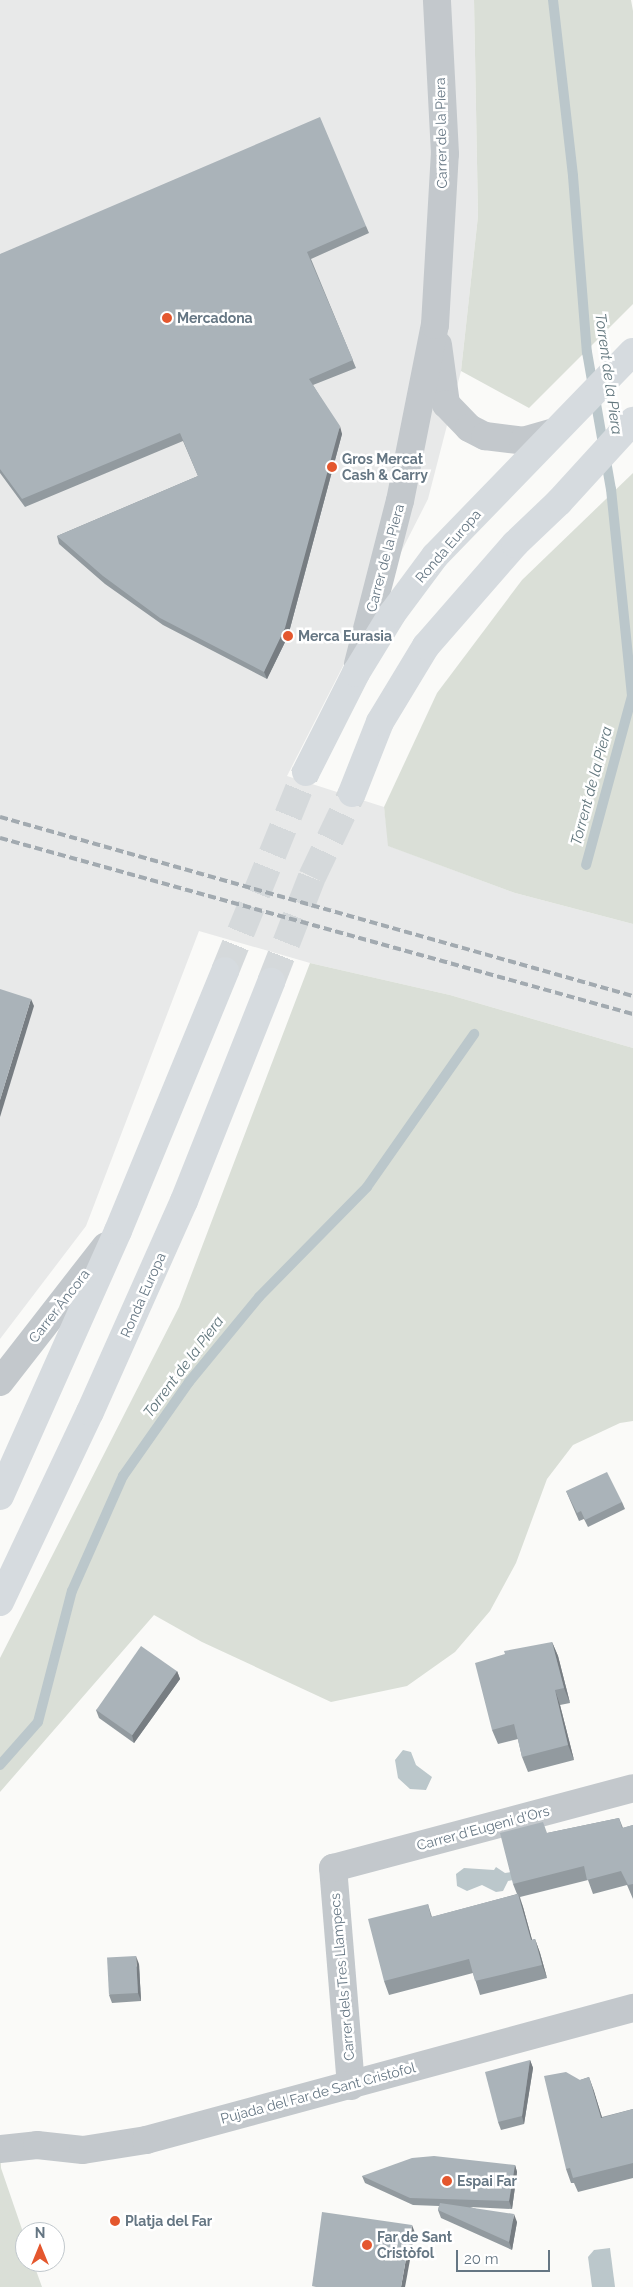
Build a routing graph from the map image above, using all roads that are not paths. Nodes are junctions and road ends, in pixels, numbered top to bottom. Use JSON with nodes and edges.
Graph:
{"nodes":[{"id":1,"x":437,"y":0,"type":"edge"},
{"id":2,"x":435,"y":325,"type":"junction"},
{"id":3,"x":633,"y":352,"type":"edge"},
{"id":4,"x":633,"y":421,"type":"edge"},
{"id":5,"x":556,"y":430,"type":"junction"},
{"id":6,"x":356,"y":673,"type":"junction"},
{"id":7,"x":306,"y":772,"type":"tunnel mouth"},
{"id":8,"x":352,"y":793,"type":"tunnel mouth"},
{"id":9,"x":225,"y":971,"type":"tunnel mouth"},
{"id":10,"x":271,"y":982,"type":"tunnel mouth"},
{"id":11,"x":118,"y":1231,"type":"junction"},
{"id":12,"x":0,"y":1382,"type":"edge"},
{"id":13,"x":0,"y":1496,"type":"edge"},
{"id":14,"x":0,"y":1602,"type":"edge"},
{"id":15,"x":633,"y":1788,"type":"edge"},
{"id":16,"x":333,"y":1868,"type":"joint"},
{"id":17,"x":633,"y":2008,"type":"edge"},
{"id":18,"x":351,"y":2086,"type":"junction"},
{"id":19,"x":0,"y":2149,"type":"edge"}],
"edges":[{"from":1,"to":2,"type":"street","name":"Carrer de la Piera"},
{"from":2,"to":5,"type":"street","name":"Carrer de la Piera"},
{"from":2,"to":6,"type":"street","name":"Carrer de la Piera"},
{"from":3,"to":5,"type":"street","name":"Ronda Europa"},
{"from":4,"to":8,"type":"street"},
{"from":5,"to":6,"type":"street","name":"Ronda Europa"},
{"from":6,"to":7,"type":"street","name":"Ronda Europa"},
{"from":9,"to":11,"type":"street"},
{"from":10,"to":14,"type":"street","name":"Ronda Europa"},
{"from":11,"to":12,"type":"street","name":"Carrer Àncora"},
{"from":11,"to":13,"type":"street"},
{"from":15,"to":16,"type":"street","name":"Carrer d'Eugeni d'Ors"},
{"from":16,"to":18,"type":"street","name":"Carrer dels Tres Llampecs"},
{"from":17,"to":18,"type":"street","name":"Pujada del Far de Sant Cristòfol"},
{"from":18,"to":19,"type":"street","name":"Pujada del Far de Sant Cristòfol"}]}
